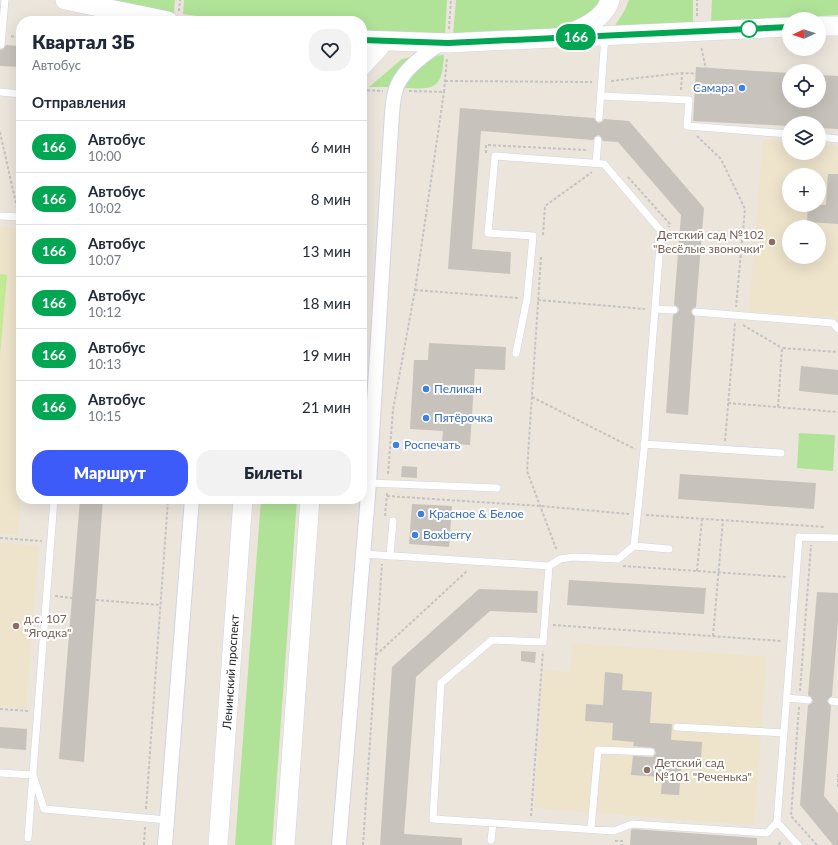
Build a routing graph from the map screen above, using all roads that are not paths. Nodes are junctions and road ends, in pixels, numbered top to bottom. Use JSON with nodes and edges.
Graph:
{"nodes":[{"id":1,"x":5,"y":0,"type":"edge"},
{"id":2,"x":65,"y":0,"type":"edge"},
{"id":3,"x":610,"y":0,"type":"edge"},
{"id":4,"x":143,"y":16,"type":"edge"},
{"id":5,"x":826,"y":26,"type":"edge"},
{"id":6,"x":838,"y":26,"type":"edge"},
{"id":7,"x":782,"y":27,"type":"edge"},
{"id":8,"x":605,"y":35,"type":"junction"},
{"id":9,"x":559,"y":38,"type":"junction"},
{"id":10,"x":367,"y":40,"type":"edge"},
{"id":11,"x":384,"y":42,"type":"junction"},
{"id":12,"x":441,"y":43,"type":"junction"},
{"id":13,"x":1,"y":45,"type":"dead end"},
{"id":14,"x":367,"y":61,"type":"edge"},
{"id":15,"x":0,"y":92,"type":"edge"},
{"id":16,"x":16,"y":94,"type":"edge"},
{"id":17,"x":601,"y":96,"type":"junction"},
{"id":18,"x":599,"y":118,"type":"dead end"},
{"id":19,"x":782,"y":133,"type":"edge"},
{"id":20,"x":826,"y":138,"type":"edge"},
{"id":21,"x":838,"y":139,"type":"edge"},
{"id":22,"x":598,"y":140,"type":"dead end"},
{"id":23,"x":598,"y":163,"type":"junction"},
{"id":24,"x":0,"y":216,"type":"edge"},
{"id":25,"x":16,"y":217,"type":"edge"},
{"id":26,"x":655,"y":310,"type":"junction"},
{"id":27,"x":674,"y":310,"type":"dead end"},
{"id":28,"x":696,"y":312,"type":"dead end"},
{"id":29,"x":838,"y":329,"type":"edge"},
{"id":30,"x":516,"y":353,"type":"dead end"},
{"id":31,"x":644,"y":447,"type":"junction"},
{"id":32,"x":781,"y":453,"type":"dead end"},
{"id":33,"x":369,"y":484,"type":"junction"},
{"id":34,"x":497,"y":488,"type":"dead end"},
{"id":35,"x":54,"y":504,"type":"edge"},
{"id":36,"x":192,"y":504,"type":"edge"},
{"id":37,"x":243,"y":504,"type":"edge"},
{"id":38,"x":310,"y":504,"type":"edge"},
{"id":39,"x":389,"y":520,"type":"road end"},
{"id":40,"x":838,"y":538,"type":"edge"},
{"id":41,"x":634,"y":546,"type":"junction"},
{"id":42,"x":669,"y":549,"type":"dead end"},
{"id":43,"x":363,"y":554,"type":"junction"},
{"id":44,"x":390,"y":556,"type":"junction"},
{"id":45,"x":550,"y":566,"type":"junction"},
{"id":46,"x":787,"y":698,"type":"junction"},
{"id":47,"x":808,"y":700,"type":"dead end"},
{"id":48,"x":677,"y":727,"type":"dead end"},
{"id":49,"x":784,"y":733,"type":"junction"},
{"id":50,"x":651,"y":752,"type":"dead end"},
{"id":51,"x":0,"y":773,"type":"edge"},
{"id":52,"x":33,"y":775,"type":"junction"},
{"id":53,"x":166,"y":820,"type":"junction"},
{"id":54,"x":777,"y":822,"type":"junction"},
{"id":55,"x":493,"y":823,"type":"junction"},
{"id":56,"x":591,"y":829,"type":"junction"},
{"id":57,"x":28,"y":838,"type":"dead end"},
{"id":58,"x":492,"y":840,"type":"dead end"},
{"id":59,"x":165,"y":845,"type":"edge"},
{"id":60,"x":218,"y":845,"type":"edge"},
{"id":61,"x":285,"y":845,"type":"edge"},
{"id":62,"x":339,"y":845,"type":"edge"},
{"id":63,"x":798,"y":845,"type":"edge"}],
"edges":[{"from":1,"to":13,"type":"lane"},
{"from":2,"to":4,"type":"main road"},
{"from":3,"to":9,"type":"main road"},
{"from":5,"to":6,"type":"main road"},
{"from":7,"to":8,"type":"main road"},
{"from":8,"to":9,"type":"main road"},
{"from":8,"to":17,"type":"lane"},
{"from":9,"to":12,"type":"main road"},
{"from":10,"to":11,"type":"main road"},
{"from":11,"to":12,"type":"main road"},
{"from":11,"to":14,"type":"main road"},
{"from":12,"to":33,"type":"street"},
{"from":15,"to":16,"type":"lane"},
{"from":17,"to":18,"type":"lane"},
{"from":17,"to":19,"type":"lane"},
{"from":20,"to":21,"type":"lane"},
{"from":22,"to":23,"type":"lane"},
{"from":23,"to":26,"type":"lane"},
{"from":23,"to":30,"type":"lane"},
{"from":24,"to":25,"type":"lane"},
{"from":26,"to":27,"type":"lane"},
{"from":26,"to":31,"type":"lane"},
{"from":28,"to":29,"type":"lane"},
{"from":31,"to":32,"type":"lane"},
{"from":31,"to":41,"type":"lane"},
{"from":33,"to":34,"type":"lane"},
{"from":33,"to":43,"type":"street"},
{"from":35,"to":52,"type":"lane"},
{"from":36,"to":53,"type":"street"},
{"from":37,"to":60,"type":"main road","name":"Ленинский проспект"},
{"from":38,"to":61,"type":"main road"},
{"from":39,"to":44,"type":"lane"},
{"from":40,"to":46,"type":"lane"},
{"from":41,"to":42,"type":"lane"},
{"from":41,"to":45,"type":"lane"},
{"from":43,"to":44,"type":"lane"},
{"from":43,"to":62,"type":"street"},
{"from":44,"to":45,"type":"lane"},
{"from":45,"to":55,"type":"lane"},
{"from":46,"to":47,"type":"lane"},
{"from":46,"to":49,"type":"lane"},
{"from":48,"to":49,"type":"lane"},
{"from":49,"to":54,"type":"lane"},
{"from":50,"to":56,"type":"lane"},
{"from":51,"to":52,"type":"lane"},
{"from":52,"to":53,"type":"lane"},
{"from":52,"to":57,"type":"lane"},
{"from":53,"to":59,"type":"street"},
{"from":54,"to":56,"type":"lane"},
{"from":54,"to":63,"type":"lane"},
{"from":55,"to":56,"type":"lane"},
{"from":55,"to":58,"type":"lane"}]}
